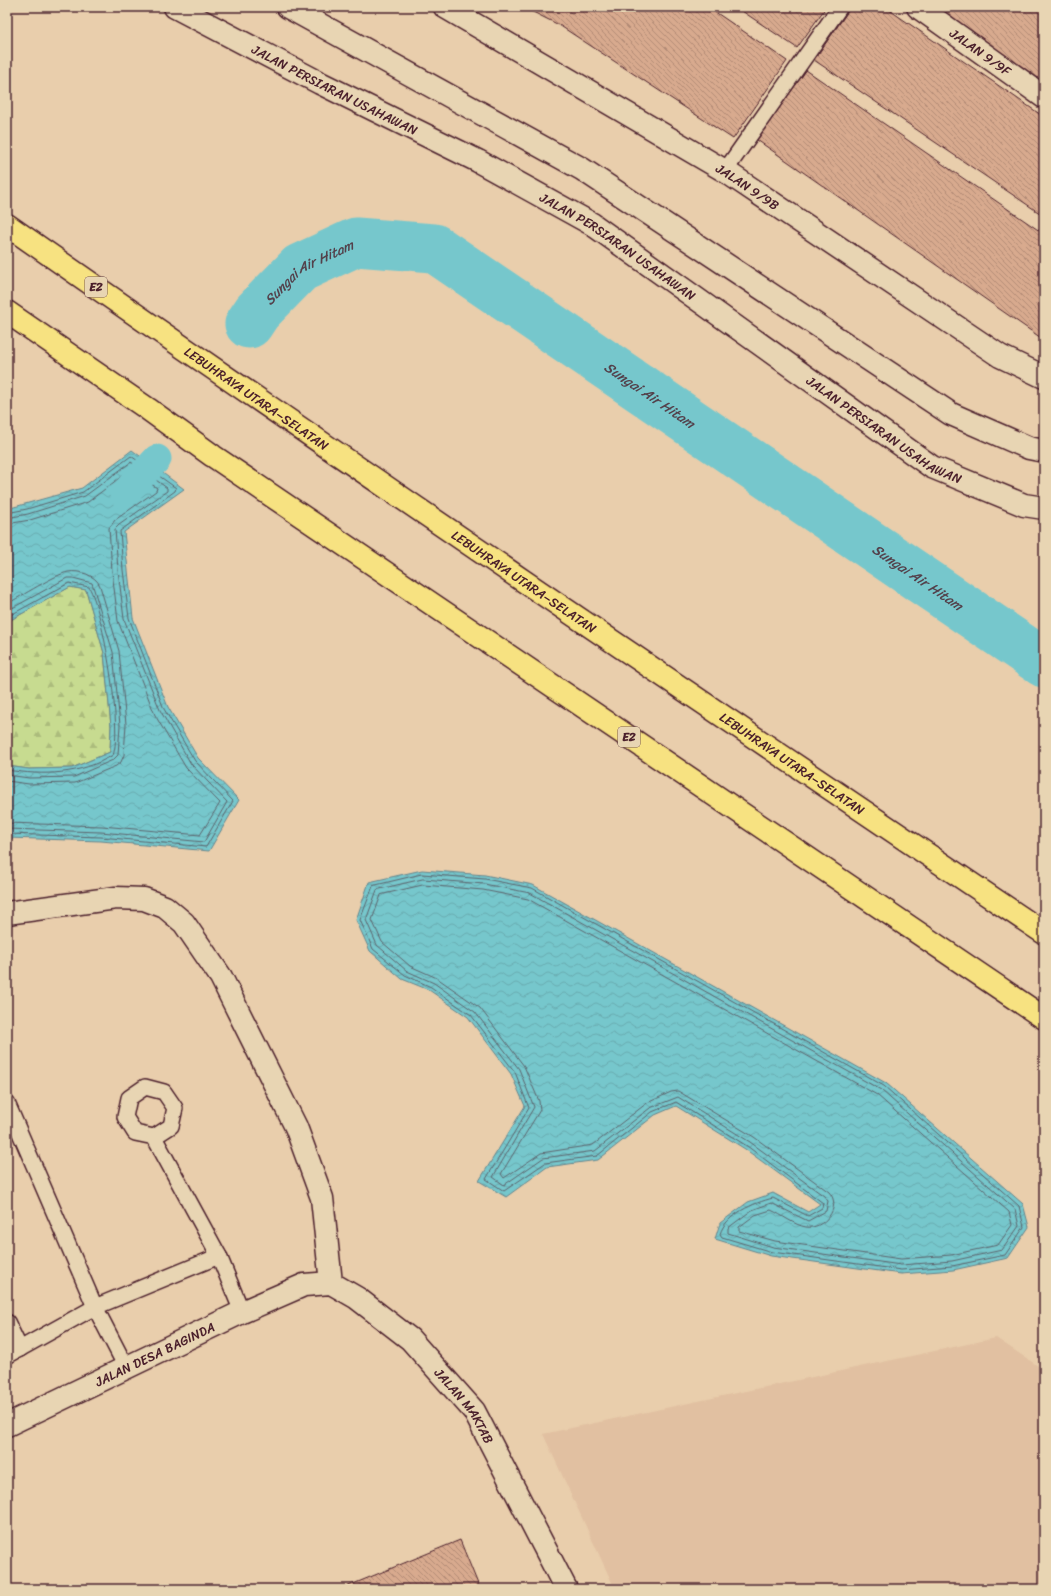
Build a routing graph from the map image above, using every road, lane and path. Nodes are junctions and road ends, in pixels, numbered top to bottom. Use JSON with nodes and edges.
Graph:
{"nodes":[{"id":1,"x":175,"y":7,"type":"edge"},
{"id":2,"x":288,"y":7,"type":"edge"},
{"id":3,"x":445,"y":7,"type":"edge"},
{"id":4,"x":840,"y":7,"type":"edge"},
{"id":5,"x":918,"y":7,"type":"edge"},
{"id":6,"x":1044,"y":97,"type":"edge"},
{"id":7,"x":725,"y":172,"type":"junction"},
{"id":8,"x":7,"y":225,"type":"edge"},
{"id":9,"x":7,"y":312,"type":"edge"},
{"id":10,"x":1044,"y":376,"type":"edge"},
{"id":11,"x":1044,"y":451,"type":"edge"},
{"id":12,"x":1044,"y":508,"type":"edge"},
{"id":13,"x":7,"y":913,"type":"edge"},
{"id":14,"x":1044,"y":933,"type":"edge"},
{"id":15,"x":1044,"y":1018,"type":"edge"},
{"id":16,"x":7,"y":1103,"type":"edge"},
{"id":17,"x":154,"y":1137,"type":"dead end"},
{"id":18,"x":219,"y":1256,"type":"junction"},
{"id":19,"x":331,"y":1283,"type":"junction"},
{"id":20,"x":96,"y":1307,"type":"junction"},
{"id":21,"x":242,"y":1312,"type":"junction"},
{"id":22,"x":7,"y":1322,"type":"edge"},
{"id":23,"x":14,"y":1353,"type":"edge"},
{"id":24,"x":127,"y":1369,"type":"junction"},
{"id":25,"x":7,"y":1425,"type":"edge"},
{"id":26,"x":566,"y":1589,"type":"edge"}],
"edges":[{"from":1,"to":12,"type":"street","name":"JALAN PERSIARAN USAHAWAN"},
{"from":2,"to":11,"type":"street"},
{"from":3,"to":7,"type":"street","name":"JALAN 9/9B"},
{"from":4,"to":7,"type":"lane"},
{"from":5,"to":6,"type":"street","name":"JALAN 9/9F"},
{"from":7,"to":10,"type":"street","name":"JALAN 9/9B"},
{"from":8,"to":14,"type":"highway","name":"LEBUHRAYA UTARA–SELATAN","number":"E2"},
{"from":9,"to":15,"type":"highway","number":"E2"},
{"from":13,"to":19,"type":"street"},
{"from":16,"to":20,"type":"lane"},
{"from":17,"to":18,"type":"lane"},
{"from":18,"to":20,"type":"lane"},
{"from":18,"to":21,"type":"lane"},
{"from":19,"to":21,"type":"street","name":"JALAN DESA BAGINDA"},
{"from":19,"to":26,"type":"street","name":"JALAN MAKTAB"},
{"from":20,"to":23,"type":"lane"},
{"from":20,"to":24,"type":"lane"},
{"from":21,"to":24,"type":"street","name":"JALAN DESA BAGINDA"},
{"from":22,"to":23,"type":"lane"},
{"from":24,"to":25,"type":"street","name":"JALAN DESA BAGINDA"}]}
